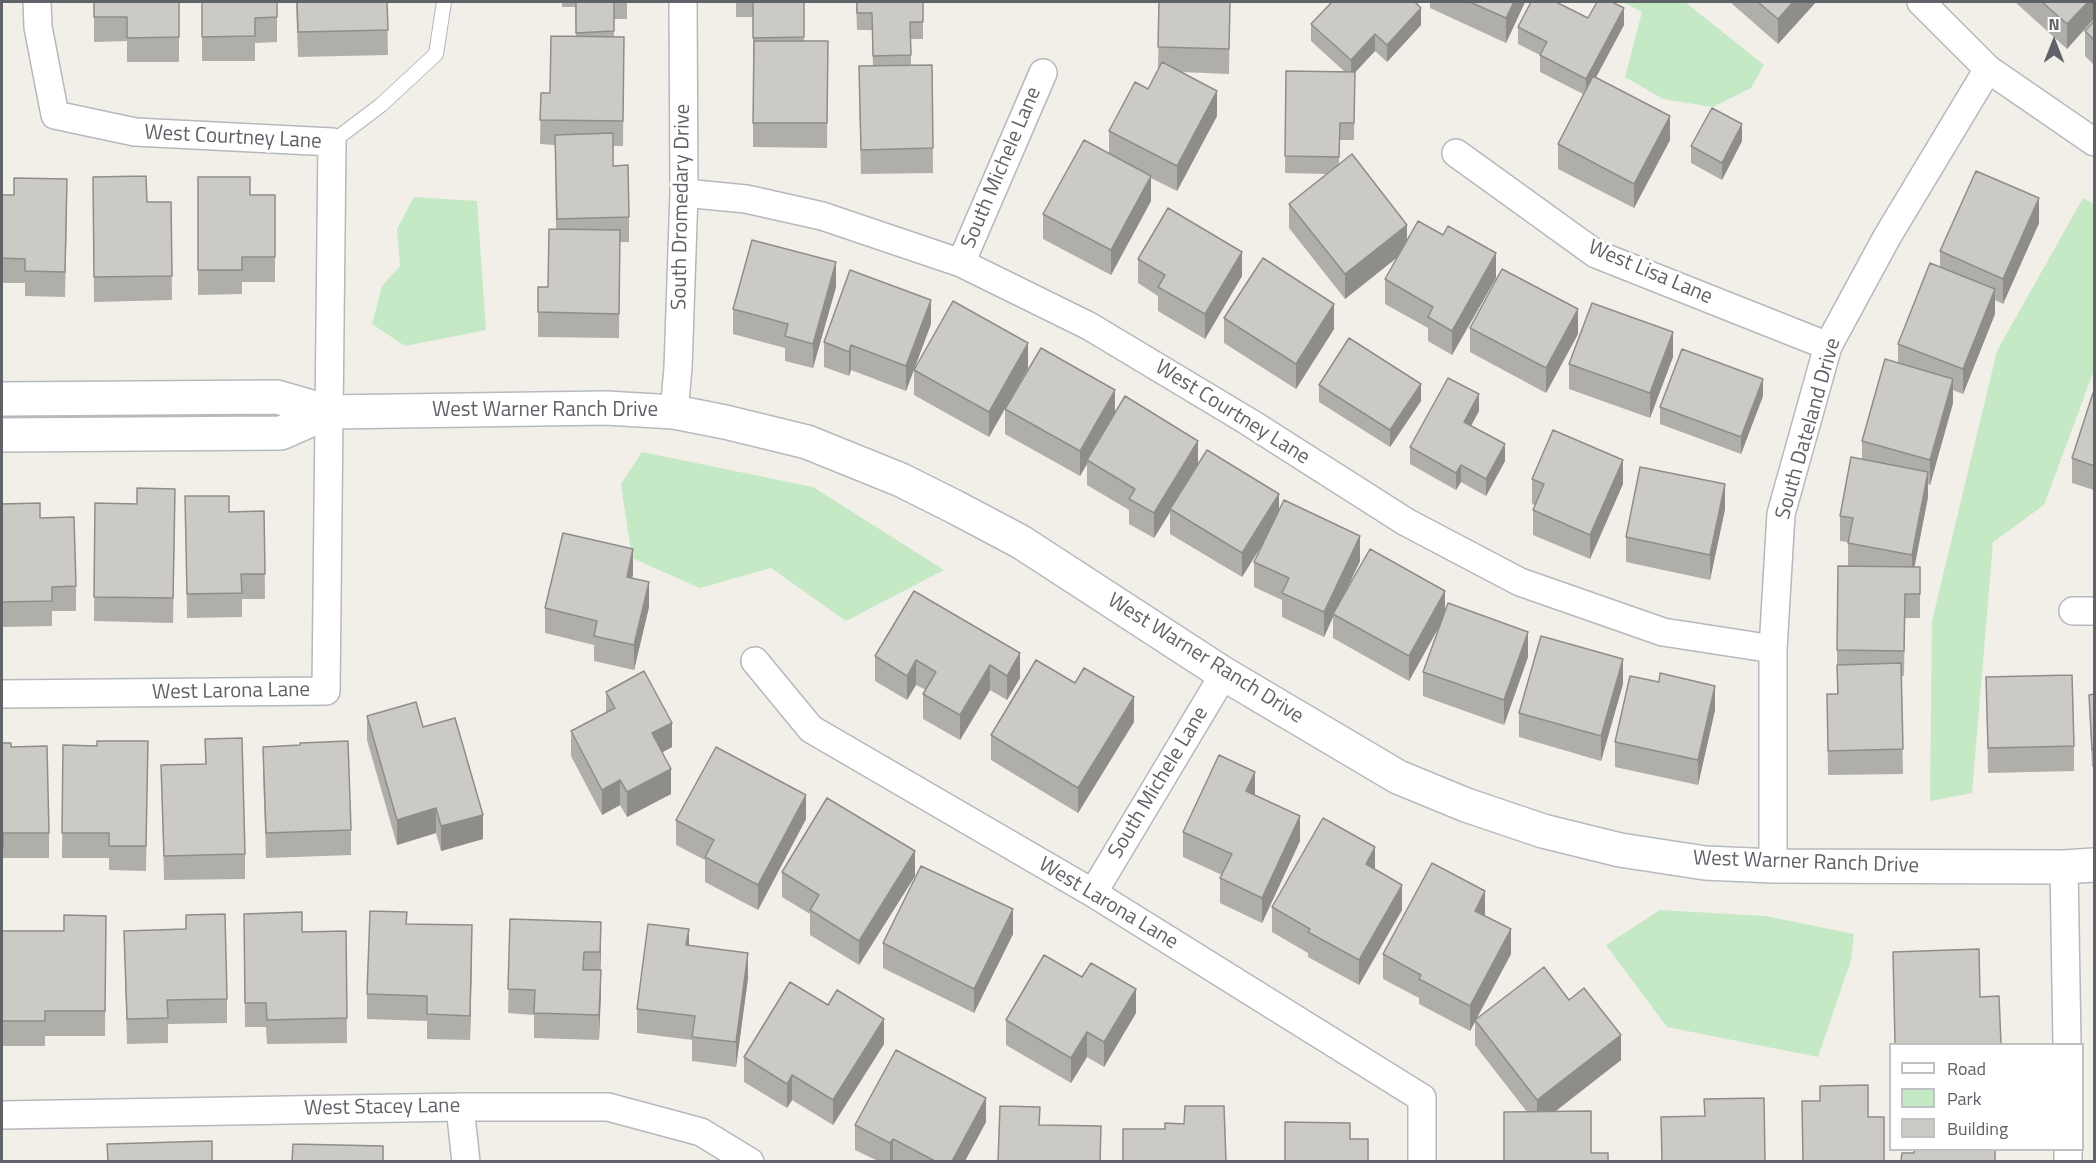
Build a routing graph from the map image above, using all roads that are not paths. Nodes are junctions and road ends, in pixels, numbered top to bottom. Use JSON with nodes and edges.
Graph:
{"nodes":[{"id":1,"x":37,"y":2,"type":"edge"},
{"id":2,"x":444,"y":2,"type":"edge"},
{"id":3,"x":683,"y":2,"type":"edge"},
{"id":4,"x":1921,"y":2,"type":"edge"},
{"id":5,"x":1988,"y":69,"type":"junction"},
{"id":6,"x":1043,"y":73,"type":"dead end"},
{"id":7,"x":332,"y":142,"type":"junction"},
{"id":8,"x":2094,"y":142,"type":"edge"},
{"id":9,"x":1456,"y":153,"type":"dead end"},
{"id":10,"x":684,"y":193,"type":"junction"},
{"id":11,"x":961,"y":263,"type":"junction"},
{"id":12,"x":1828,"y":346,"type":"junction"},
{"id":13,"x":9,"y":399,"type":"edge"},
{"id":14,"x":328,"y":412,"type":"junction"},
{"id":15,"x":674,"y":412,"type":"junction"},
{"id":16,"x":10,"y":435,"type":"edge"},
{"id":17,"x":1773,"y":649,"type":"junction"},
{"id":18,"x":756,"y":661,"type":"dead end"},
{"id":19,"x":1224,"y":674,"type":"junction"},
{"id":20,"x":2,"y":694,"type":"edge"},
{"id":21,"x":1773,"y":866,"type":"junction"},
{"id":22,"x":2079,"y":866,"type":"edge"},
{"id":23,"x":1093,"y":893,"type":"junction"},
{"id":24,"x":2067,"y":1043,"type":"edge"},
{"id":25,"x":460,"y":1107,"type":"junction"},
{"id":26,"x":2,"y":1115,"type":"edge"},
{"id":27,"x":466,"y":1161,"type":"edge"},
{"id":28,"x":750,"y":1161,"type":"edge"},
{"id":29,"x":1422,"y":1161,"type":"edge"}],
"edges":[{"from":1,"to":7,"type":"street","name":"West Courtney Lane"},
{"from":2,"to":7,"type":"lane"},
{"from":3,"to":10,"type":"street","name":"South Dromedary Drive"},
{"from":4,"to":5,"type":"street"},
{"from":5,"to":8,"type":"street"},
{"from":5,"to":12,"type":"street","name":"South Dateland Drive"},
{"from":6,"to":11,"type":"street","name":"South Michele Lane"},
{"from":7,"to":14,"type":"street","name":"West Courtney Lane"},
{"from":9,"to":12,"type":"street","name":"West Lisa Lane"},
{"from":10,"to":11,"type":"street","name":"West Courtney Lane"},
{"from":10,"to":15,"type":"street","name":"South Dromedary Drive"},
{"from":11,"to":17,"type":"street","name":"West Courtney Lane"},
{"from":12,"to":17,"type":"street","name":"South Dateland Drive"},
{"from":13,"to":14,"type":"street","name":"West Warner Ranch Drive"},
{"from":13,"to":16,"type":"street"},
{"from":14,"to":15,"type":"street","name":"West Warner Ranch Drive"},
{"from":14,"to":16,"type":"street","name":"West Warner Ranch Drive"},
{"from":14,"to":20,"type":"street","name":"West Larona Lane"},
{"from":15,"to":19,"type":"street","name":"West Warner Ranch Drive"},
{"from":17,"to":21,"type":"street","name":"South Dateland Drive"},
{"from":18,"to":23,"type":"street","name":"West Larona Lane"},
{"from":19,"to":21,"type":"street","name":"West Warner Ranch Drive"},
{"from":19,"to":23,"type":"street","name":"South Michele Lane"},
{"from":21,"to":22,"type":"street","name":"West Warner Ranch Drive"},
{"from":22,"to":24,"type":"street"},
{"from":23,"to":29,"type":"street","name":"West Larona Lane"},
{"from":25,"to":26,"type":"street","name":"West Stacey Lane"},
{"from":25,"to":27,"type":"street"},
{"from":25,"to":28,"type":"street","name":"West Stacey Lane"}]}
